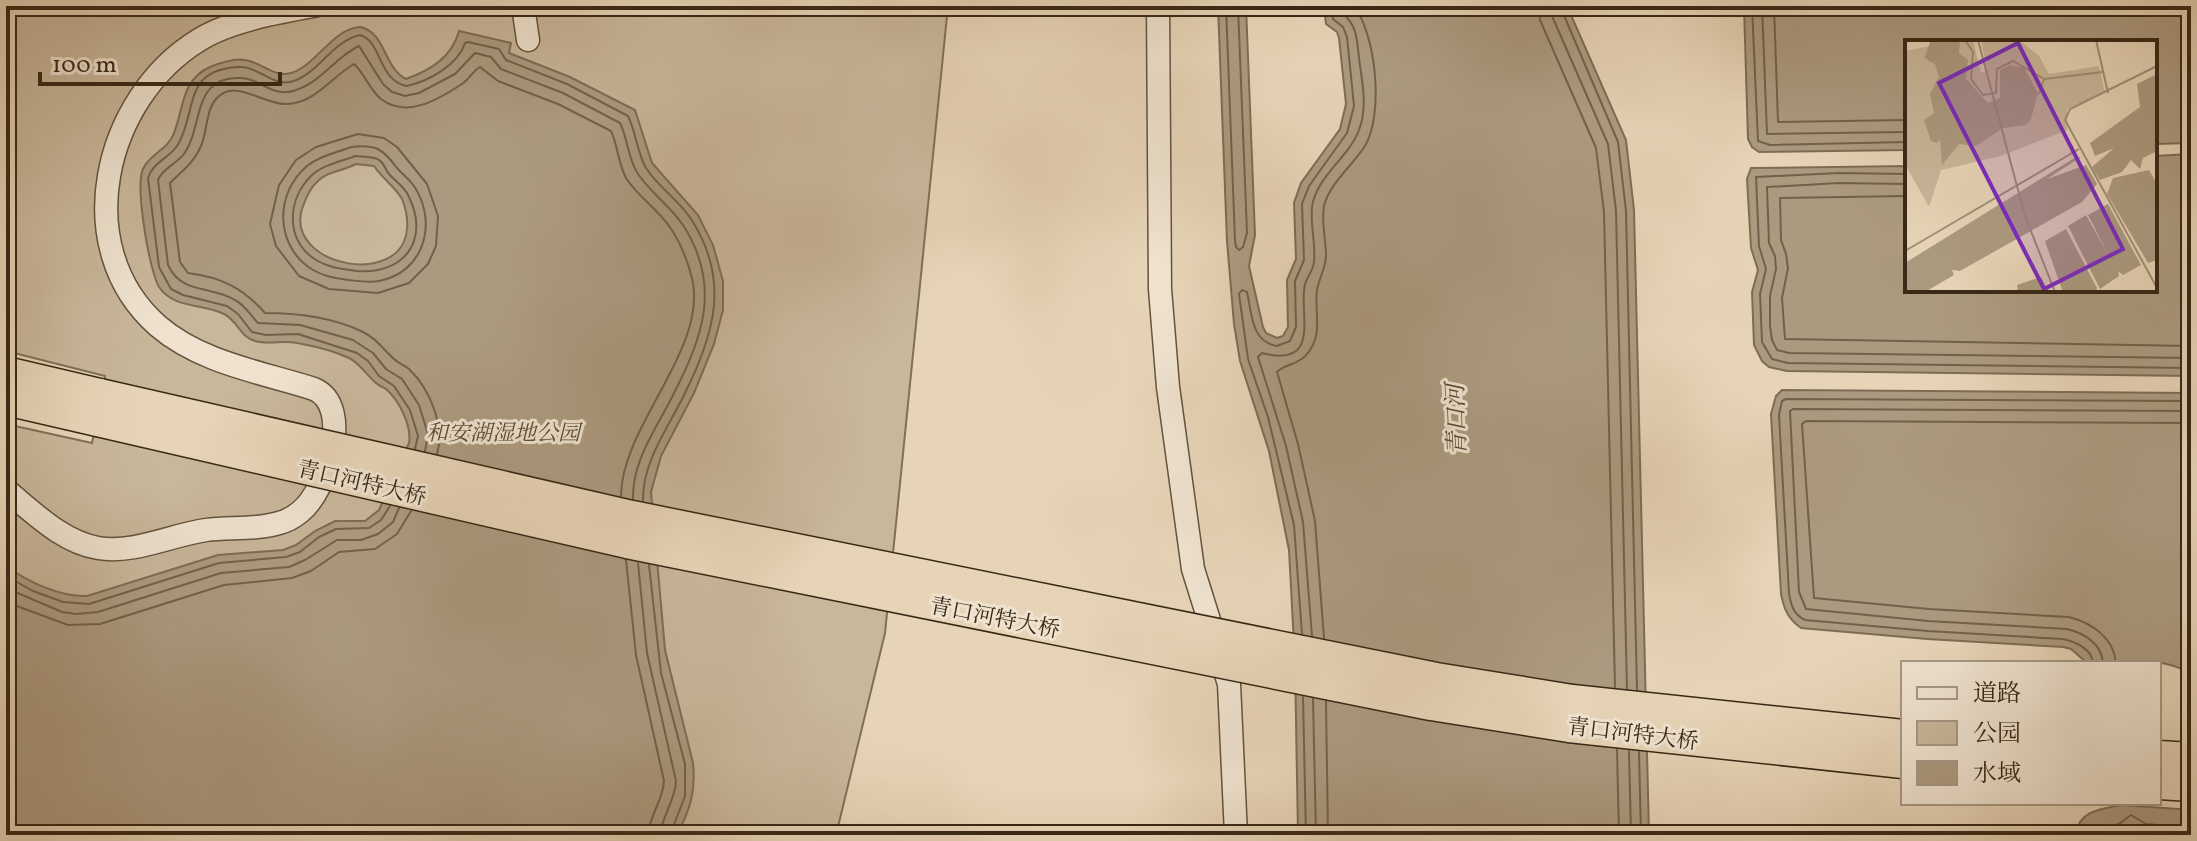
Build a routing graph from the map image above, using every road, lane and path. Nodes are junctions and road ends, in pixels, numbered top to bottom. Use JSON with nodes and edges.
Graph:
{"nodes":[{"id":1,"x":314,"y":6,"type":"edge"},
{"id":2,"x":523,"y":6,"type":"edge"},
{"id":3,"x":1158,"y":6,"type":"edge"},
{"id":4,"x":528,"y":40,"type":"dead end"},
{"id":5,"x":6,"y":373,"type":"edge"},
{"id":6,"x":6,"y":399,"type":"edge"},
{"id":7,"x":98,"y":408,"type":"junction"},
{"id":8,"x":6,"y":490,"type":"edge"},
{"id":9,"x":1901,"y":736,"type":"edge"},
{"id":10,"x":2161,"y":757,"type":"edge"},
{"id":11,"x":2191,"y":759,"type":"edge"},
{"id":12,"x":1901,"y":762,"type":"edge"},
{"id":13,"x":2161,"y":783,"type":"edge"},
{"id":14,"x":2191,"y":785,"type":"edge"},
{"id":15,"x":1236,"y":835,"type":"edge"}],
"edges":[{"from":1,"to":8,"type":"street"},
{"from":2,"to":4,"type":"street"},
{"from":3,"to":15,"type":"street"},
{"from":5,"to":7,"type":"highway"},
{"from":6,"to":7,"type":"highway"},
{"from":7,"to":9,"type":"highway","name":"青口河特大桥","bridge":true},
{"from":7,"to":12,"type":"highway","name":"青口河特大桥","bridge":true},
{"from":10,"to":11,"type":"highway"},
{"from":13,"to":14,"type":"highway"}]}
